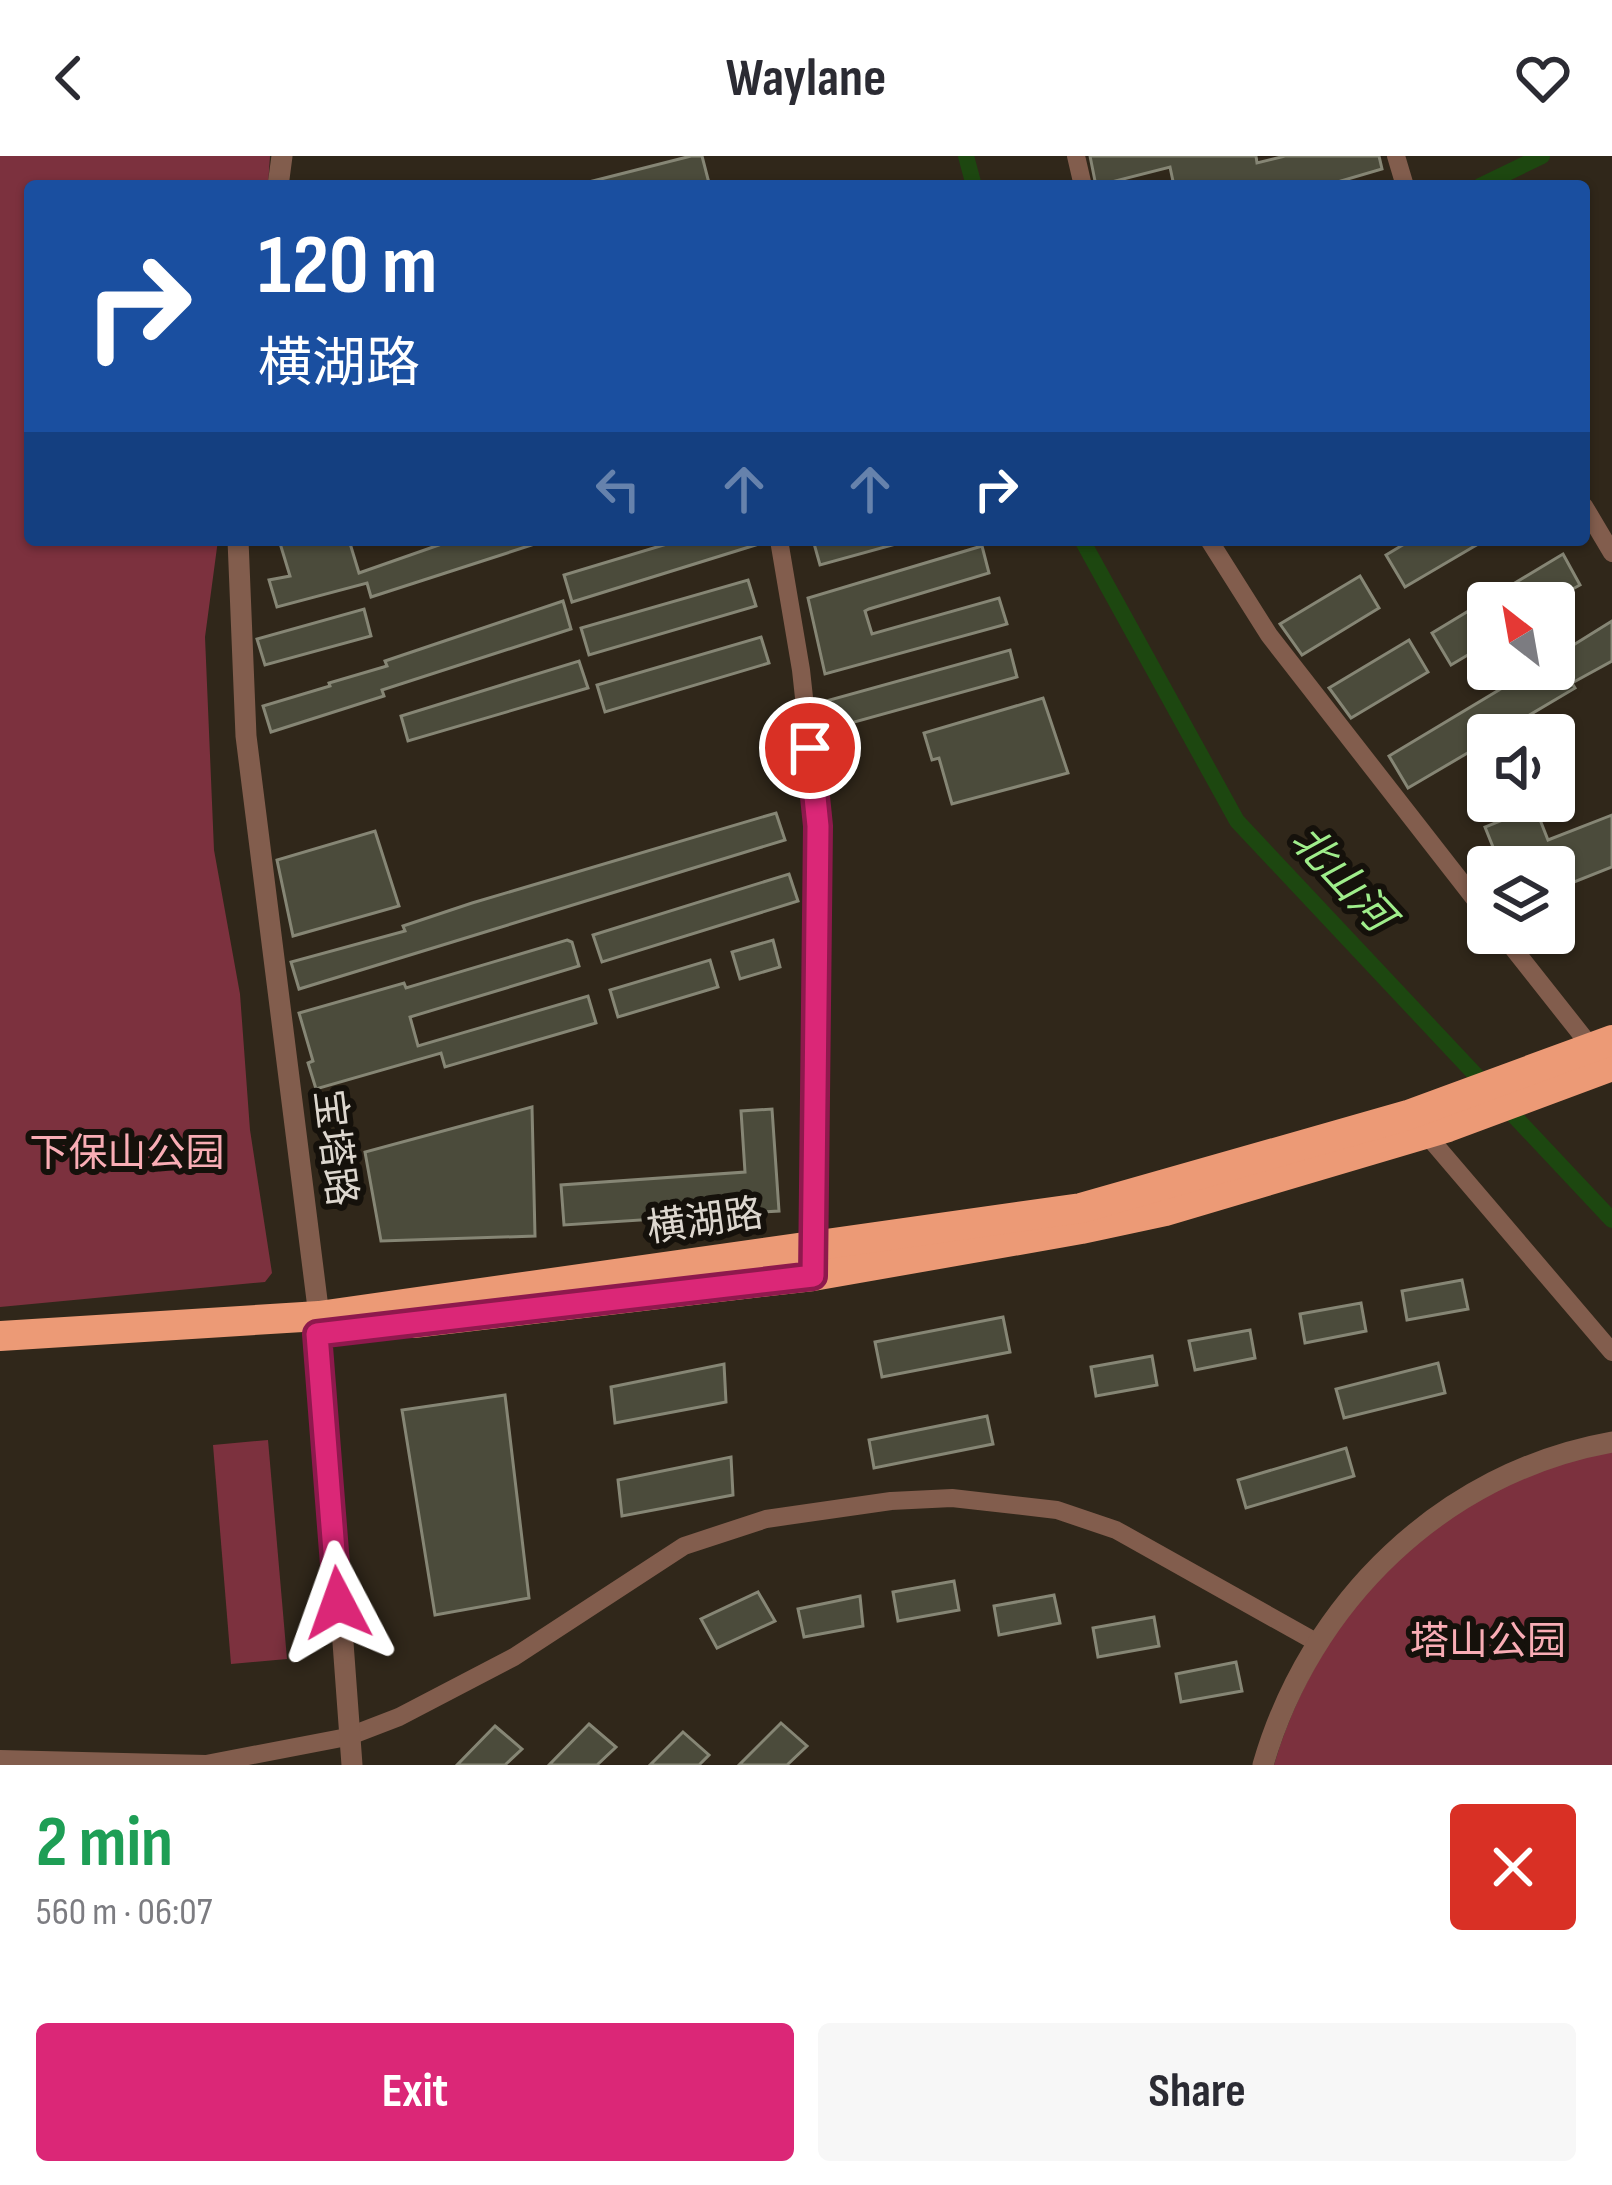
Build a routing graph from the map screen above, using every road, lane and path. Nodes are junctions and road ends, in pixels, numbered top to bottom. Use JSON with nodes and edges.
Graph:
{"nodes":[{"id":1,"x":1590,"y":516,"type":"edge"},
{"id":2,"x":238,"y":546,"type":"edge"},
{"id":3,"x":780,"y":546,"type":"edge"},
{"id":4,"x":1213,"y":546,"type":"edge"},
{"id":5,"x":1612,"y":553,"type":"edge"},
{"id":6,"x":1467,"y":889,"type":"edge"},
{"id":7,"x":1519,"y":954,"type":"edge"},
{"id":8,"x":1607,"y":1059,"type":"edge"},
{"id":9,"x":1564,"y":1070,"type":"junction"},
{"id":10,"x":1428,"y":1125,"type":"junction"},
{"id":11,"x":813,"y":1261,"type":"junction"},
{"id":12,"x":318,"y":1325,"type":"junction"},
{"id":13,"x":0,"y":1336,"type":"edge"},
{"id":14,"x":1612,"y":1352,"type":"edge"},
{"id":15,"x":0,"y":1353,"type":"edge"},
{"id":16,"x":1612,"y":1442,"type":"edge"},
{"id":17,"x":1316,"y":1642,"type":"junction"},
{"id":18,"x":347,"y":1738,"type":"junction"},
{"id":19,"x":0,"y":1759,"type":"edge"},
{"id":20,"x":352,"y":1765,"type":"edge"},
{"id":21,"x":1264,"y":1765,"type":"edge"}],
"edges":[{"from":1,"to":5,"type":"street"},
{"from":2,"to":12,"type":"street","name":"宝塔路"},
{"from":3,"to":11,"type":"street"},
{"from":4,"to":6,"type":"street"},
{"from":7,"to":8,"type":"street"},
{"from":8,"to":9,"type":"highway","name":"横湖路"},
{"from":9,"to":10,"type":"highway","name":"横湖路"},
{"from":9,"to":10,"type":"highway","name":"横湖路"},
{"from":10,"to":11,"type":"highway","name":"横湖路"},
{"from":10,"to":14,"type":"street"},
{"from":11,"to":12,"type":"highway","name":"横湖路"},
{"from":12,"to":13,"type":"highway","name":"横湖路"},
{"from":12,"to":15,"type":"highway","name":"横湖路"},
{"from":12,"to":18,"type":"street","name":"宝塔路"},
{"from":16,"to":17,"type":"street"},
{"from":17,"to":18,"type":"street"},
{"from":17,"to":21,"type":"street"},
{"from":18,"to":19,"type":"street"},
{"from":18,"to":20,"type":"street","name":"宝塔路"}]}
